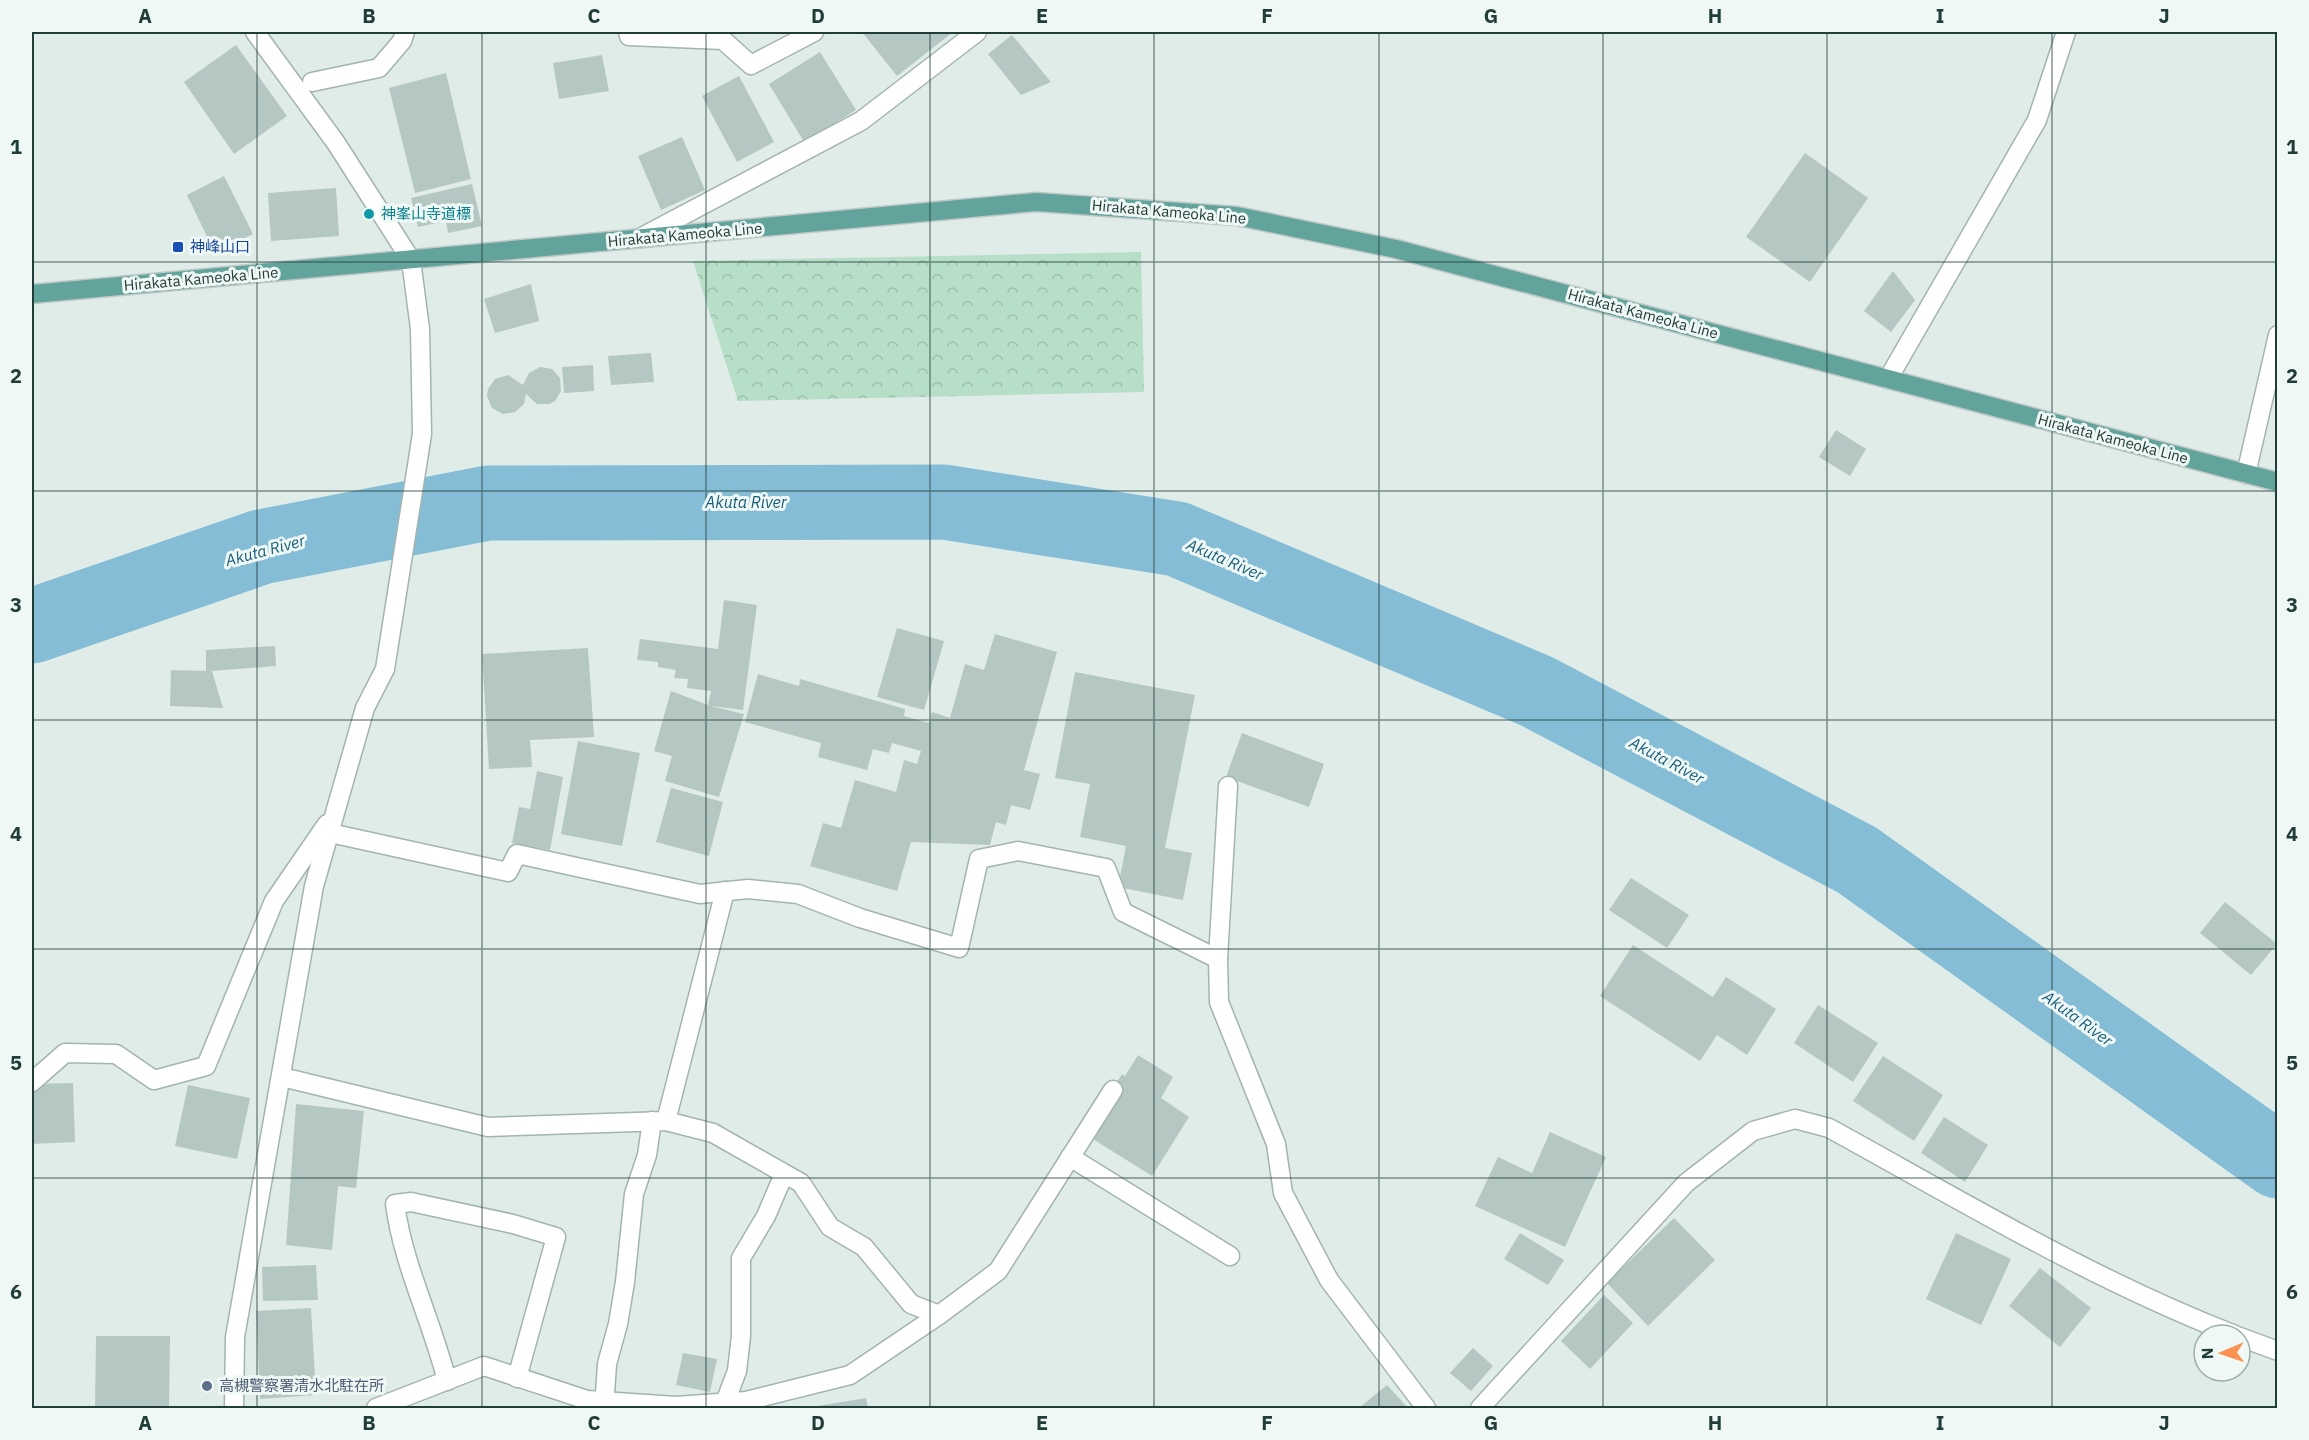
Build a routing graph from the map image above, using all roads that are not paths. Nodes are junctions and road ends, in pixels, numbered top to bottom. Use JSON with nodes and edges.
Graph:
{"nodes":[{"id":1,"x":255,"y":32,"type":"edge"},
{"id":2,"x":405,"y":32,"type":"edge"},
{"id":3,"x":628,"y":32,"type":"edge"},
{"id":4,"x":814,"y":32,"type":"edge"},
{"id":5,"x":977,"y":32,"type":"edge"},
{"id":6,"x":2066,"y":32,"type":"edge"},
{"id":7,"x":312,"y":82,"type":"dead end"},
{"id":8,"x":638,"y":239,"type":"junction"},
{"id":9,"x":411,"y":260,"type":"junction"},
{"id":10,"x":32,"y":294,"type":"edge"},
{"id":11,"x":2277,"y":335,"type":"edge"},
{"id":12,"x":1888,"y":379,"type":"junction"},
{"id":13,"x":2246,"y":474,"type":"junction"},
{"id":14,"x":2277,"y":482,"type":"edge"},
{"id":15,"x":1228,"y":786,"type":"dead end"},
{"id":16,"x":336,"y":810,"type":"junction"},
{"id":17,"x":330,"y":833,"type":"junction"},
{"id":18,"x":725,"y":891,"type":"junction"},
{"id":19,"x":1218,"y":959,"type":"junction"},
{"id":20,"x":282,"y":1077,"type":"junction"},
{"id":21,"x":32,"y":1082,"type":"edge"},
{"id":22,"x":1113,"y":1090,"type":"dead end"},
{"id":23,"x":659,"y":1121,"type":"junction"},
{"id":24,"x":1070,"y":1157,"type":"junction"},
{"id":25,"x":784,"y":1174,"type":"junction"},
{"id":26,"x":1230,"y":1256,"type":"dead end"},
{"id":27,"x":939,"y":1315,"type":"junction"},
{"id":28,"x":2204,"y":1323,"type":"edge"},
{"id":29,"x":2252,"y":1342,"type":"edge"},
{"id":30,"x":2277,"y":1351,"type":"edge"},
{"id":31,"x":517,"y":1378,"type":"junction"},
{"id":32,"x":447,"y":1381,"type":"junction"},
{"id":33,"x":726,"y":1400,"type":"junction"},
{"id":34,"x":605,"y":1405,"type":"edge"},
{"id":35,"x":234,"y":1408,"type":"edge"},
{"id":36,"x":376,"y":1408,"type":"edge"},
{"id":37,"x":1426,"y":1408,"type":"edge"},
{"id":38,"x":1480,"y":1408,"type":"edge"}],
"edges":[{"from":1,"to":9,"type":"street"},
{"from":2,"to":7,"type":"street"},
{"from":3,"to":4,"type":"street"},
{"from":5,"to":8,"type":"street"},
{"from":6,"to":12,"type":"street"},
{"from":8,"to":9,"type":"main road","name":"Hirakata Kameoka Line"},
{"from":8,"to":12,"type":"main road","name":"Hirakata Kameoka Line"},
{"from":9,"to":10,"type":"main road","name":"Hirakata Kameoka Line"},
{"from":9,"to":16,"type":"street"},
{"from":11,"to":13,"type":"street"},
{"from":12,"to":13,"type":"main road","name":"Hirakata Kameoka Line"},
{"from":13,"to":14,"type":"main road","name":"Hirakata Kameoka Line"},
{"from":15,"to":19,"type":"street"},
{"from":16,"to":17,"type":"street"},
{"from":16,"to":21,"type":"street"},
{"from":17,"to":18,"type":"street"},
{"from":17,"to":20,"type":"street"},
{"from":18,"to":19,"type":"street"},
{"from":18,"to":23,"type":"street"},
{"from":19,"to":37,"type":"street"},
{"from":20,"to":23,"type":"street"},
{"from":20,"to":35,"type":"street"},
{"from":22,"to":24,"type":"street"},
{"from":23,"to":25,"type":"street"},
{"from":23,"to":34,"type":"street"},
{"from":24,"to":26,"type":"street"},
{"from":24,"to":27,"type":"street"},
{"from":25,"to":27,"type":"street"},
{"from":25,"to":33,"type":"street"},
{"from":27,"to":33,"type":"street"},
{"from":28,"to":38,"type":"street"},
{"from":29,"to":30,"type":"street"},
{"from":31,"to":32,"type":"street"},
{"from":31,"to":32,"type":"street"},
{"from":31,"to":34,"type":"street"},
{"from":32,"to":36,"type":"street"},
{"from":33,"to":34,"type":"street"}]}
